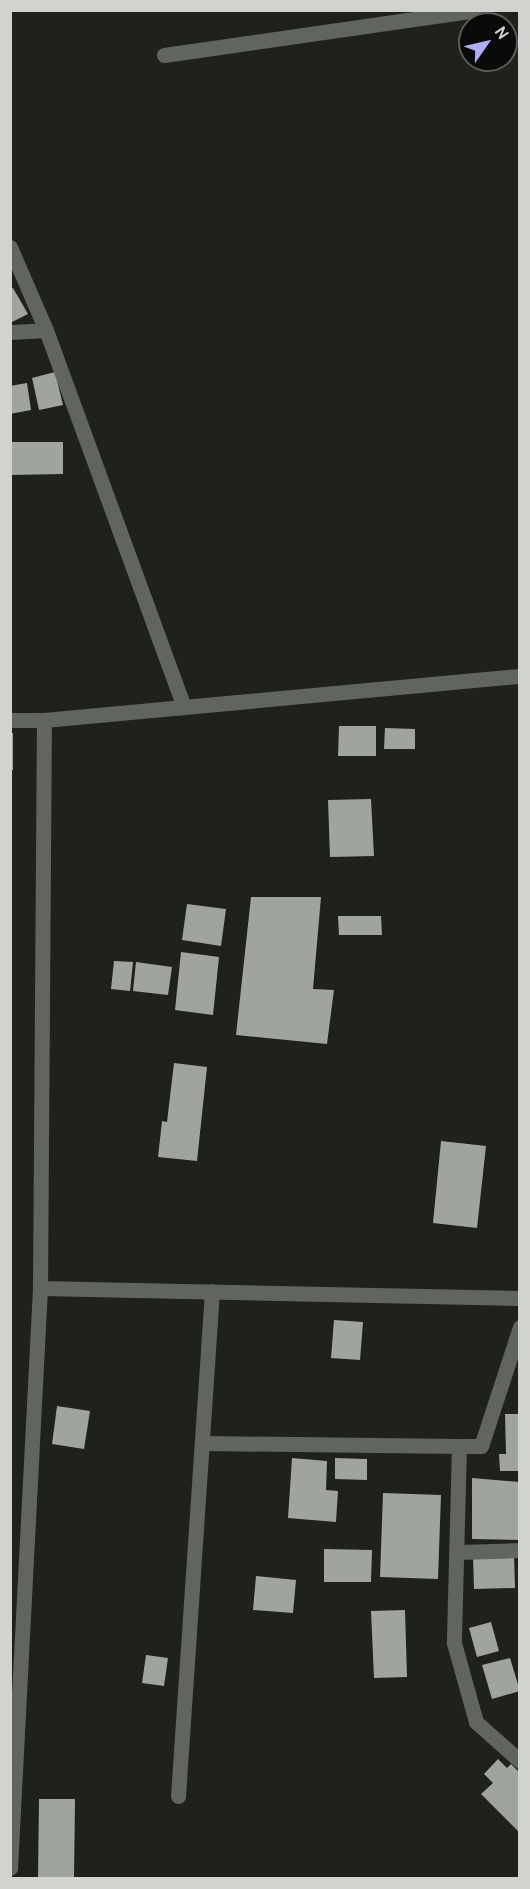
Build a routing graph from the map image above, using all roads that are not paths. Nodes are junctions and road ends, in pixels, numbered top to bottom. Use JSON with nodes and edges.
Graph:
{"nodes":[{"id":1,"x":475,"y":10,"type":"edge"},
{"id":2,"x":164,"y":55,"type":"dead end"},
{"id":3,"x":10,"y":247,"type":"edge"},
{"id":4,"x":46,"y":330,"type":"junction"},
{"id":5,"x":10,"y":332,"type":"edge"},
{"id":6,"x":519,"y":676,"type":"edge"},
{"id":7,"x":184,"y":707,"type":"junction"},
{"id":8,"x":10,"y":720,"type":"edge"},
{"id":9,"x":44,"y":720,"type":"junction"},
{"id":10,"x":40,"y":1288,"type":"junction"},
{"id":11,"x":212,"y":1291,"type":"junction"},
{"id":12,"x":519,"y":1298,"type":"edge"},
{"id":13,"x":519,"y":1327,"type":"edge"},
{"id":14,"x":204,"y":1443,"type":"junction"},
{"id":15,"x":459,"y":1446,"type":"junction"},
{"id":16,"x":519,"y":1550,"type":"edge"},
{"id":17,"x":458,"y":1552,"type":"junction"},
{"id":18,"x":519,"y":1761,"type":"edge"},
{"id":19,"x":178,"y":1797,"type":"dead end"},
{"id":20,"x":10,"y":1868,"type":"edge"}],
"edges":[{"from":1,"to":2,"type":"street"},
{"from":3,"to":4,"type":"street"},
{"from":4,"to":5,"type":"street"},
{"from":4,"to":7,"type":"street"},
{"from":6,"to":7,"type":"street"},
{"from":7,"to":9,"type":"street"},
{"from":8,"to":9,"type":"street"},
{"from":9,"to":10,"type":"street"},
{"from":10,"to":11,"type":"street"},
{"from":10,"to":20,"type":"street"},
{"from":11,"to":12,"type":"street"},
{"from":11,"to":14,"type":"street"},
{"from":13,"to":15,"type":"street"},
{"from":14,"to":15,"type":"street"},
{"from":14,"to":19,"type":"street"},
{"from":15,"to":17,"type":"street"},
{"from":16,"to":17,"type":"street"},
{"from":17,"to":18,"type":"street"}]}
